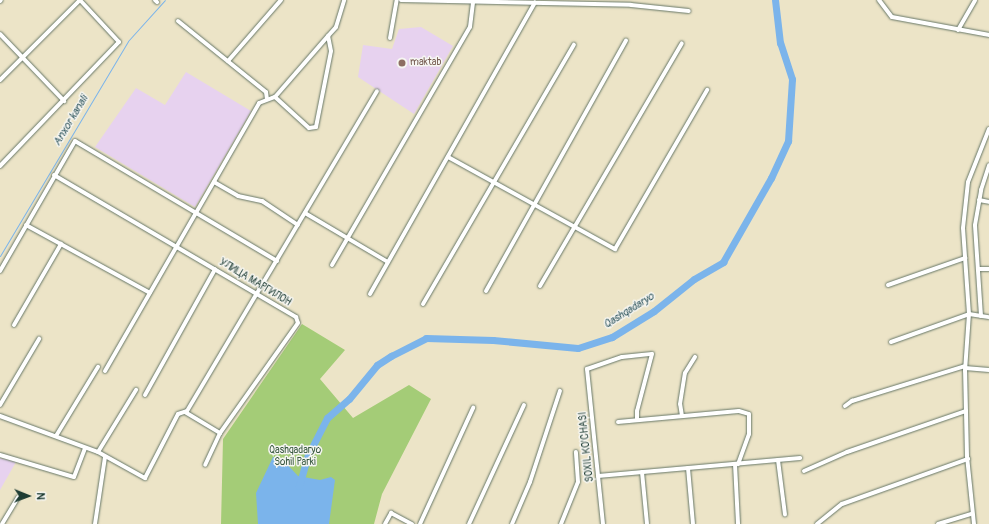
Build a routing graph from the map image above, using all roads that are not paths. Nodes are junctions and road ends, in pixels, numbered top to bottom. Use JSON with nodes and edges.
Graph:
{"nodes":[{"id":1,"x":80,"y":0,"type":"edge"},
{"id":2,"x":281,"y":0,"type":"edge"},
{"id":3,"x":344,"y":0,"type":"edge"},
{"id":4,"x":397,"y":0,"type":"edge"},
{"id":5,"x":401,"y":0,"type":"edge"},
{"id":6,"x":879,"y":0,"type":"edge"},
{"id":7,"x":975,"y":0,"type":"edge"},
{"id":8,"x":442,"y":1,"type":"edge"},
{"id":9,"x":489,"y":1,"type":"edge"},
{"id":10,"x":474,"y":2,"type":"junction"},
{"id":11,"x":535,"y":2,"type":"junction"},
{"id":12,"x":689,"y":11,"type":"dead end"},
{"id":13,"x":178,"y":21,"type":"dead end"},
{"id":14,"x":958,"y":30,"type":"junction"},
{"id":15,"x":0,"y":34,"type":"edge"},
{"id":16,"x":989,"y":35,"type":"edge"},
{"id":17,"x":328,"y":36,"type":"junction"},
{"id":18,"x":390,"y":38,"type":"dead end"},
{"id":19,"x":626,"y":40,"type":"dead end"},
{"id":20,"x":682,"y":42,"type":"dead end"},
{"id":21,"x":574,"y":45,"type":"dead end"},
{"id":22,"x":21,"y":59,"type":"junction"},
{"id":23,"x":228,"y":61,"type":"junction"},
{"id":24,"x":0,"y":80,"type":"edge"},
{"id":25,"x":707,"y":90,"type":"dead end"},
{"id":26,"x":377,"y":91,"type":"dead end"},
{"id":27,"x":275,"y":96,"type":"junction"},
{"id":28,"x":267,"y":99,"type":"junction"},
{"id":29,"x":64,"y":101,"type":"junction"},
{"id":30,"x":989,"y":129,"type":"edge"},
{"id":31,"x":448,"y":157,"type":"junction"},
{"id":32,"x":989,"y":165,"type":"edge"},
{"id":33,"x":0,"y":166,"type":"edge"},
{"id":34,"x":54,"y":175,"type":"junction"},
{"id":35,"x":214,"y":182,"type":"junction"},
{"id":36,"x":494,"y":182,"type":"junction"},
{"id":37,"x":979,"y":200,"type":"junction"},
{"id":38,"x":989,"y":202,"type":"edge"},
{"id":39,"x":534,"y":203,"type":"junction"},
{"id":40,"x":195,"y":213,"type":"junction"},
{"id":41,"x":305,"y":213,"type":"junction"},
{"id":42,"x":26,"y":225,"type":"junction"},
{"id":43,"x":298,"y":225,"type":"junction"},
{"id":44,"x":575,"y":227,"type":"junction"},
{"id":45,"x":347,"y":238,"type":"junction"},
{"id":46,"x":61,"y":244,"type":"junction"},
{"id":47,"x":178,"y":246,"type":"junction"},
{"id":48,"x":965,"y":258,"type":"junction"},
{"id":49,"x":277,"y":261,"type":"junction"},
{"id":50,"x":388,"y":262,"type":"junction"},
{"id":51,"x":332,"y":265,"type":"dead end"},
{"id":52,"x":215,"y":269,"type":"junction"},
{"id":53,"x":978,"y":269,"type":"junction"},
{"id":54,"x":989,"y":269,"type":"edge"},
{"id":55,"x":0,"y":271,"type":"edge"},
{"id":56,"x":888,"y":285,"type":"dead end"},
{"id":57,"x":540,"y":286,"type":"dead end"},
{"id":58,"x":486,"y":291,"type":"dead end"},
{"id":59,"x":150,"y":293,"type":"junction"},
{"id":60,"x":257,"y":293,"type":"junction"},
{"id":61,"x":370,"y":294,"type":"dead end"},
{"id":62,"x":423,"y":304,"type":"dead end"},
{"id":63,"x":969,"y":314,"type":"junction"},
{"id":64,"x":981,"y":316,"type":"junction"},
{"id":65,"x":989,"y":317,"type":"edge"},
{"id":66,"x":14,"y":325,"type":"dead end"},
{"id":67,"x":39,"y":339,"type":"dead end"},
{"id":68,"x":891,"y":342,"type":"dead end"},
{"id":69,"x":695,"y":357,"type":"dead end"},
{"id":70,"x":98,"y":366,"type":"dead end"},
{"id":71,"x":965,"y":367,"type":"junction"},
{"id":72,"x":989,"y":370,"type":"edge"},
{"id":73,"x":105,"y":371,"type":"dead end"},
{"id":74,"x":136,"y":390,"type":"dead end"},
{"id":75,"x":560,"y":391,"type":"dead end"},
{"id":76,"x":145,"y":395,"type":"dead end"},
{"id":77,"x":0,"y":405,"type":"edge"},
{"id":78,"x":524,"y":405,"type":"dead end"},
{"id":79,"x":844,"y":406,"type":"dead end"},
{"id":80,"x":473,"y":408,"type":"dead end"},
{"id":81,"x":966,"y":411,"type":"junction"},
{"id":82,"x":185,"y":412,"type":"junction"},
{"id":83,"x":0,"y":416,"type":"edge"},
{"id":84,"x":682,"y":416,"type":"junction"},
{"id":85,"x":637,"y":420,"type":"junction"},
{"id":86,"x":618,"y":422,"type":"dead end"},
{"id":87,"x":220,"y":433,"type":"junction"},
{"id":88,"x":56,"y":436,"type":"junction"},
{"id":89,"x":85,"y":448,"type":"junction"},
{"id":90,"x":98,"y":452,"type":"junction"},
{"id":91,"x":576,"y":452,"type":"dead end"},
{"id":92,"x":0,"y":455,"type":"edge"},
{"id":93,"x":105,"y":456,"type":"junction"},
{"id":94,"x":800,"y":458,"type":"dead end"},
{"id":95,"x":968,"y":459,"type":"junction"},
{"id":96,"x":778,"y":460,"type":"junction"},
{"id":97,"x":736,"y":464,"type":"junction"},
{"id":98,"x":205,"y":465,"type":"dead end"},
{"id":99,"x":688,"y":468,"type":"junction"},
{"id":100,"x":804,"y":471,"type":"dead end"},
{"id":101,"x":642,"y":472,"type":"junction"},
{"id":102,"x":598,"y":476,"type":"junction"},
{"id":103,"x":18,"y":497,"type":"dead end"},
{"id":104,"x":971,"y":514,"type":"junction"},
{"id":105,"x":785,"y":515,"type":"dead end"},
{"id":106,"x":2,"y":524,"type":"edge"},
{"id":107,"x":96,"y":524,"type":"edge"},
{"id":108,"x":385,"y":524,"type":"edge"},
{"id":109,"x":412,"y":524,"type":"edge"},
{"id":110,"x":420,"y":524,"type":"edge"},
{"id":111,"x":469,"y":524,"type":"edge"},
{"id":112,"x":512,"y":524,"type":"edge"},
{"id":113,"x":561,"y":524,"type":"edge"},
{"id":114,"x":603,"y":524,"type":"edge"},
{"id":115,"x":647,"y":524,"type":"edge"},
{"id":116,"x":693,"y":524,"type":"edge"},
{"id":117,"x":738,"y":524,"type":"edge"},
{"id":118,"x":817,"y":524,"type":"edge"},
{"id":119,"x":938,"y":524,"type":"edge"},
{"id":120,"x":974,"y":524,"type":"edge"}],
"edges":[{"from":1,"to":22,"type":"street"},
{"from":1,"to":29,"type":"street"},
{"from":2,"to":23,"type":"street"},
{"from":3,"to":17,"type":"street"},
{"from":4,"to":18,"type":"street"},
{"from":5,"to":8,"type":"street"},
{"from":6,"to":14,"type":"street"},
{"from":7,"to":14,"type":"street"},
{"from":8,"to":10,"type":"street"},
{"from":9,"to":10,"type":"street"},
{"from":9,"to":11,"type":"street"},
{"from":10,"to":45,"type":"street"},
{"from":11,"to":12,"type":"street"},
{"from":11,"to":31,"type":"street"},
{"from":13,"to":23,"type":"street"},
{"from":14,"to":16,"type":"street"},
{"from":15,"to":22,"type":"street"},
{"from":17,"to":27,"type":"street"},
{"from":17,"to":27,"type":"street"},
{"from":19,"to":39,"type":"street"},
{"from":20,"to":44,"type":"street"},
{"from":21,"to":36,"type":"street"},
{"from":22,"to":24,"type":"street"},
{"from":22,"to":29,"type":"street"},
{"from":23,"to":28,"type":"street"},
{"from":25,"to":44,"type":"street"},
{"from":26,"to":41,"type":"street"},
{"from":27,"to":28,"type":"street"},
{"from":28,"to":35,"type":"street"},
{"from":29,"to":33,"type":"street"},
{"from":30,"to":48,"type":"street"},
{"from":31,"to":36,"type":"street"},
{"from":31,"to":50,"type":"street"},
{"from":32,"to":37,"type":"street"},
{"from":34,"to":40,"type":"street"},
{"from":34,"to":42,"type":"street"},
{"from":34,"to":47,"type":"street","name":"УЛИЦА МАРГИЛОН"},
{"from":35,"to":40,"type":"street"},
{"from":35,"to":43,"type":"street"},
{"from":36,"to":39,"type":"street"},
{"from":36,"to":62,"type":"street"},
{"from":37,"to":38,"type":"street"},
{"from":37,"to":53,"type":"street"},
{"from":39,"to":44,"type":"street"},
{"from":39,"to":58,"type":"street"},
{"from":40,"to":47,"type":"street"},
{"from":40,"to":49,"type":"street"},
{"from":41,"to":43,"type":"street"},
{"from":41,"to":45,"type":"street"},
{"from":42,"to":46,"type":"street"},
{"from":42,"to":55,"type":"street"},
{"from":43,"to":49,"type":"street"},
{"from":44,"to":57,"type":"street"},
{"from":45,"to":50,"type":"street"},
{"from":45,"to":51,"type":"street"},
{"from":46,"to":59,"type":"street"},
{"from":46,"to":66,"type":"street"},
{"from":47,"to":52,"type":"street","name":"УЛИЦА МАРГИЛОН"},
{"from":47,"to":59,"type":"street"},
{"from":48,"to":56,"type":"street"},
{"from":48,"to":63,"type":"street"},
{"from":49,"to":60,"type":"street"},
{"from":50,"to":61,"type":"street"},
{"from":52,"to":60,"type":"street","name":"УЛИЦА МАРГИЛОН"},
{"from":52,"to":76,"type":"street"},
{"from":53,"to":54,"type":"street"},
{"from":53,"to":64,"type":"street"},
{"from":59,"to":73,"type":"street"},
{"from":60,"to":82,"type":"street"},
{"from":60,"to":87,"type":"street","name":"УЛИЦА МАРГИЛОН"},
{"from":63,"to":64,"type":"street"},
{"from":63,"to":68,"type":"street"},
{"from":63,"to":71,"type":"street"},
{"from":64,"to":65,"type":"street"},
{"from":67,"to":77,"type":"street"},
{"from":69,"to":84,"type":"street"},
{"from":70,"to":88,"type":"street"},
{"from":71,"to":72,"type":"street"},
{"from":71,"to":79,"type":"street"},
{"from":71,"to":81,"type":"street"},
{"from":74,"to":90,"type":"street"},
{"from":75,"to":112,"type":"street"},
{"from":78,"to":111,"type":"street"},
{"from":80,"to":110,"type":"street"},
{"from":81,"to":95,"type":"street"},
{"from":81,"to":100,"type":"street"},
{"from":82,"to":87,"type":"street"},
{"from":82,"to":93,"type":"street"},
{"from":83,"to":88,"type":"street"},
{"from":84,"to":85,"type":"street"},
{"from":84,"to":97,"type":"street"},
{"from":85,"to":86,"type":"street"},
{"from":85,"to":102,"type":"street","name":"SOXIL KO'CHASI"},
{"from":87,"to":98,"type":"street","name":"УЛИЦА МАРГИЛОН"},
{"from":88,"to":89,"type":"street"},
{"from":89,"to":90,"type":"street"},
{"from":89,"to":92,"type":"street"},
{"from":90,"to":93,"type":"street"},
{"from":91,"to":113,"type":"street"},
{"from":93,"to":107,"type":"street"},
{"from":94,"to":96,"type":"street"},
{"from":95,"to":104,"type":"street"},
{"from":95,"to":118,"type":"street"},
{"from":96,"to":97,"type":"street"},
{"from":96,"to":105,"type":"street"},
{"from":97,"to":99,"type":"street"},
{"from":97,"to":117,"type":"street"},
{"from":99,"to":101,"type":"street"},
{"from":99,"to":116,"type":"street"},
{"from":101,"to":102,"type":"street"},
{"from":101,"to":115,"type":"street"},
{"from":102,"to":114,"type":"street","name":"SOXIL KO'CHASI"},
{"from":103,"to":106,"type":"street"},
{"from":104,"to":119,"type":"street"},
{"from":104,"to":120,"type":"street"},
{"from":108,"to":109,"type":"street"}]}
